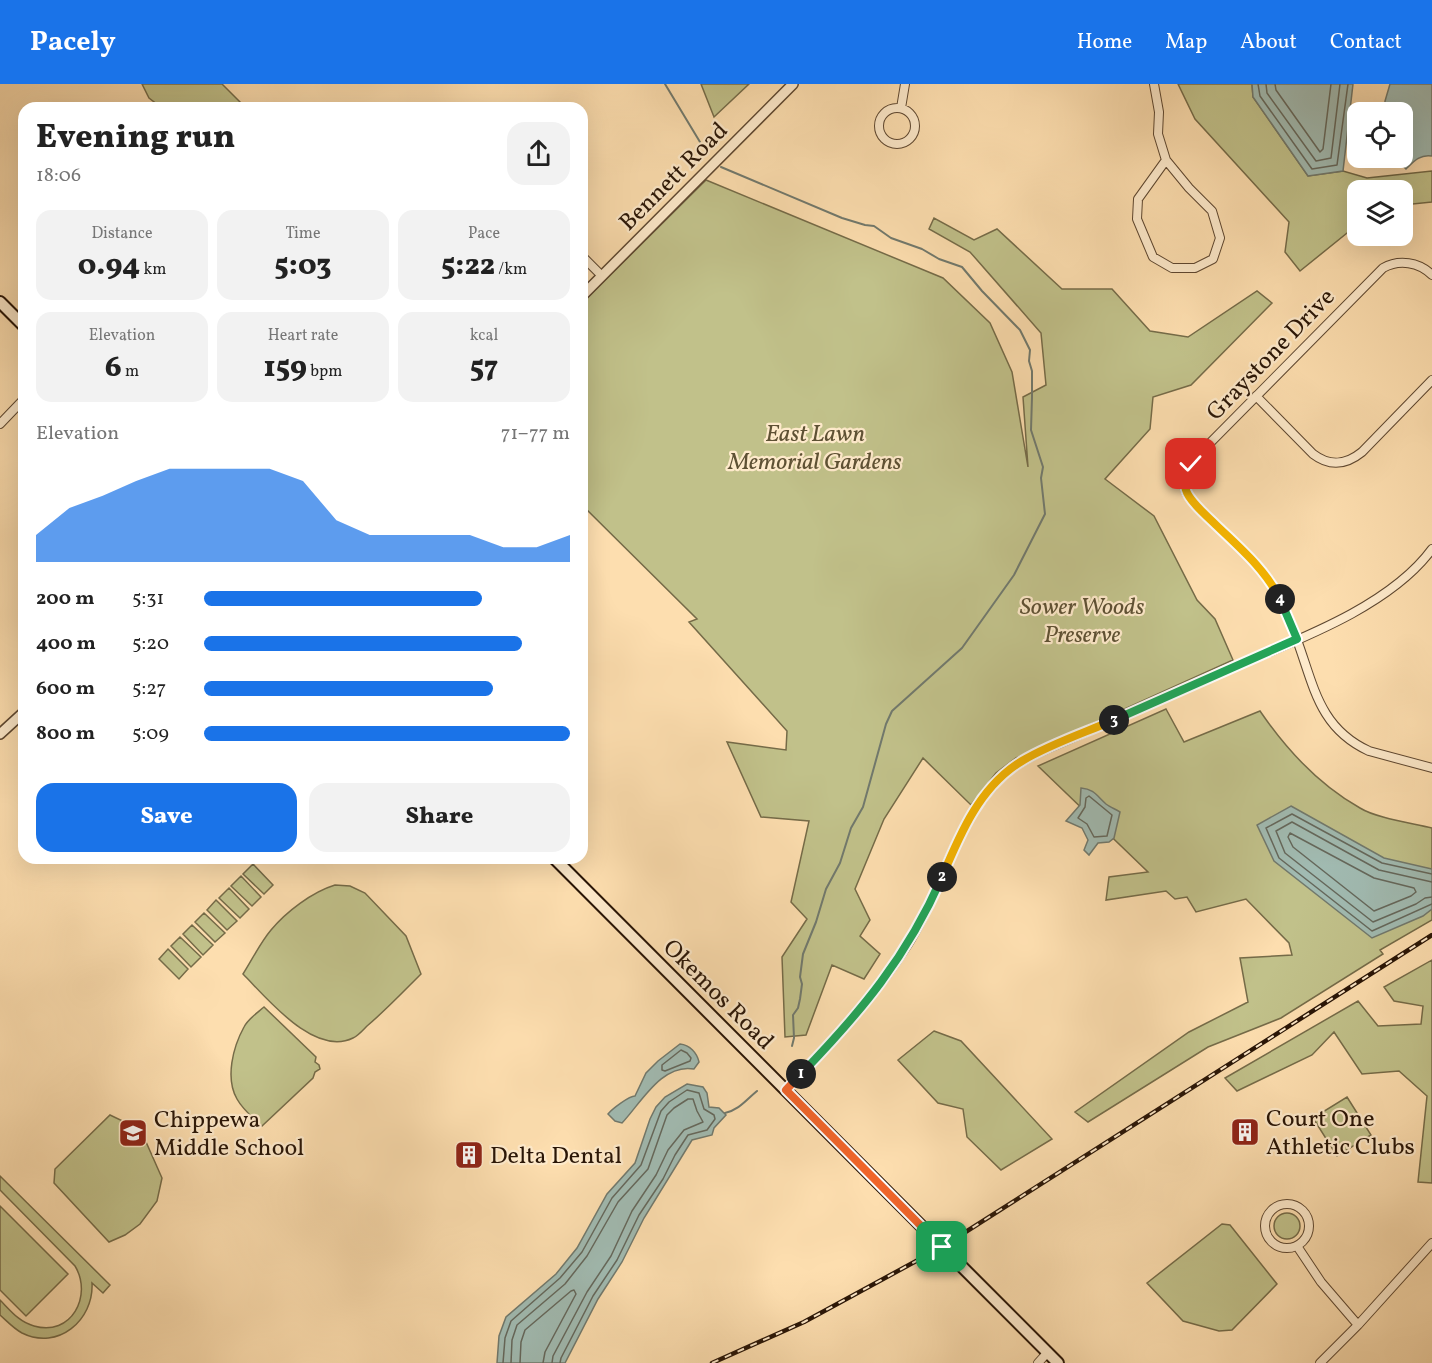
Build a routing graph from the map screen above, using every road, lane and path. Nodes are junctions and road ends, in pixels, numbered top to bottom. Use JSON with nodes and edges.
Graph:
{"nodes":[{"id":1,"x":793,"y":84,"type":"edge"},
{"id":2,"x":905,"y":84,"type":"edge"},
{"id":3,"x":1154,"y":84,"type":"edge"},
{"id":4,"x":901,"y":108,"type":"junction"},
{"id":5,"x":1166,"y":160,"type":"junction"},
{"id":6,"x":588,"y":262,"type":"edge"},
{"id":7,"x":1432,"y":275,"type":"edge"},
{"id":8,"x":602,"y":276,"type":"junction"},
{"id":9,"x":588,"y":290,"type":"edge"},
{"id":10,"x":0,"y":302,"type":"edge"},
{"id":11,"x":18,"y":320,"type":"edge"},
{"id":12,"x":1432,"y":380,"type":"edge"},
{"id":13,"x":1256,"y":396,"type":"junction"},
{"id":14,"x":18,"y":405,"type":"edge"},
{"id":15,"x":0,"y":424,"type":"edge"},
{"id":16,"x":1432,"y":549,"type":"edge"},
{"id":17,"x":1297,"y":639,"type":"junction"},
{"id":18,"x":18,"y":718,"type":"edge"},
{"id":19,"x":0,"y":734,"type":"edge"},
{"id":20,"x":1432,"y":768,"type":"edge"},
{"id":21,"x":560,"y":864,"type":"edge"},
{"id":22,"x":786,"y":1090,"type":"junction"},
{"id":23,"x":1432,"y":1243,"type":"edge"},
{"id":24,"x":1297,"y":1246,"type":"junction"},
{"id":25,"x":1358,"y":1325,"type":"junction"},
{"id":26,"x":1048,"y":1353,"type":"junction"},
{"id":27,"x":1038,"y":1363,"type":"edge"},
{"id":28,"x":1058,"y":1363,"type":"edge"},
{"id":29,"x":1320,"y":1363,"type":"edge"}],
"edges":[{"from":1,"to":8,"type":"street","name":"Bennett Road"},
{"from":2,"to":4,"type":"street"},
{"from":3,"to":5,"type":"street"},
{"from":4,"to":4,"type":"street"},
{"from":5,"to":5,"type":"street"},
{"from":6,"to":8,"type":"street"},
{"from":7,"to":13,"type":"street","name":"Graystone Drive"},
{"from":8,"to":9,"type":"street","name":"Bennett Road"},
{"from":10,"to":11,"type":"main road"},
{"from":12,"to":13,"type":"street"},
{"from":13,"to":17,"type":"street","name":"Graystone Drive"},
{"from":14,"to":15,"type":"street"},
{"from":16,"to":17,"type":"street"},
{"from":17,"to":20,"type":"street","name":"Graystone Drive"},
{"from":17,"to":22,"type":"street"},
{"from":18,"to":19,"type":"street"},
{"from":21,"to":22,"type":"main road","name":"Okemos Road"},
{"from":22,"to":26,"type":"main road","name":"Okemos Road"},
{"from":23,"to":25,"type":"street"},
{"from":24,"to":24,"type":"street"},
{"from":24,"to":25,"type":"street"},
{"from":25,"to":29,"type":"street"},
{"from":26,"to":27,"type":"street"},
{"from":26,"to":28,"type":"main road","name":"Okemos Road"}]}
